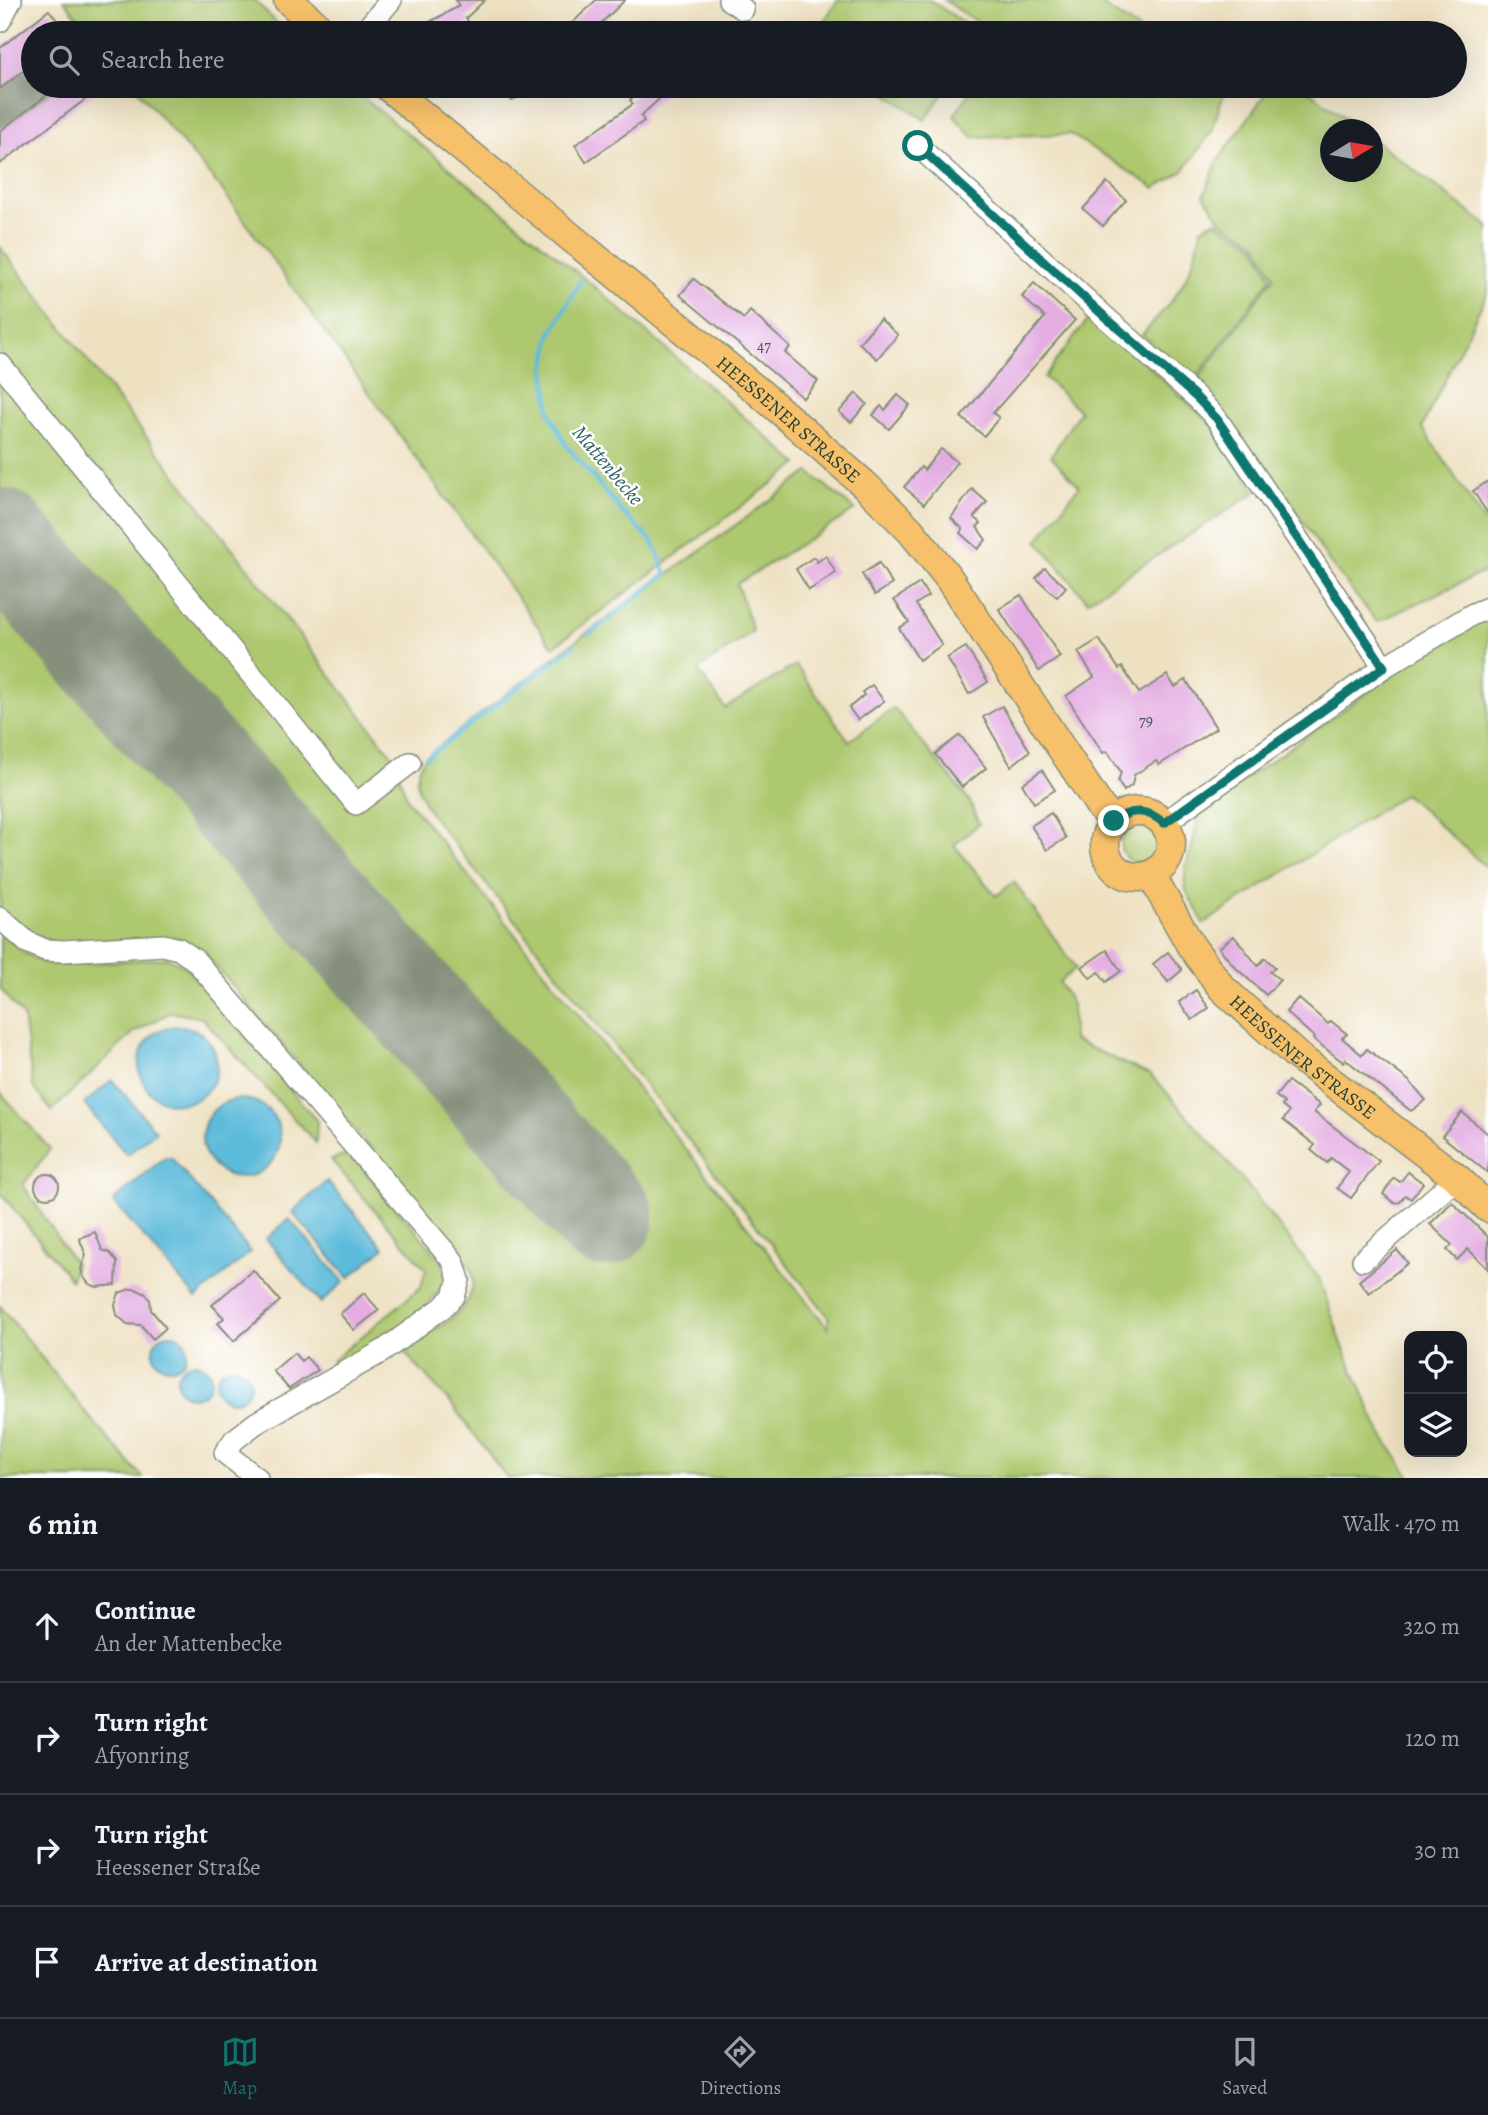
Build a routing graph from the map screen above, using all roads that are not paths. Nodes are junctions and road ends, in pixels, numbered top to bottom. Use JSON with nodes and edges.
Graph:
{"nodes":[{"id":1,"x":11,"y":0,"type":"edge"},
{"id":2,"x":288,"y":0,"type":"edge"},
{"id":3,"x":391,"y":0,"type":"edge"},
{"id":4,"x":0,"y":21,"type":"edge"},
{"id":5,"x":312,"y":21,"type":"edge"},
{"id":6,"x":373,"y":21,"type":"edge"},
{"id":7,"x":402,"y":98,"type":"edge"},
{"id":8,"x":918,"y":146,"type":"dead end"},
{"id":9,"x":0,"y":364,"type":"edge"},
{"id":10,"x":1488,"y":608,"type":"edge"},
{"id":11,"x":1384,"y":667,"type":"junction"},
{"id":12,"x":410,"y":763,"type":"dead end"},
{"id":13,"x":1114,"y":821,"type":"junction"},
{"id":14,"x":1164,"y":823,"type":"junction"},
{"id":15,"x":1151,"y":875,"type":"junction"},
{"id":16,"x":0,"y":918,"type":"edge"},
{"id":17,"x":1457,"y":1178,"type":"junction"},
{"id":18,"x":1488,"y":1208,"type":"edge"},
{"id":19,"x":1363,"y":1260,"type":"dead end"},
{"id":20,"x":257,"y":1478,"type":"edge"}],
"edges":[{"from":1,"to":4,"type":"street"},
{"from":2,"to":5,"type":"main road"},
{"from":3,"to":6,"type":"street"},
{"from":7,"to":13,"type":"main road","name":"HEESSENER STRASSE"},
{"from":8,"to":11,"type":"street"},
{"from":9,"to":12,"type":"street"},
{"from":10,"to":11,"type":"street"},
{"from":11,"to":14,"type":"street"},
{"from":13,"to":14,"type":"main road"},
{"from":13,"to":15,"type":"main road"},
{"from":14,"to":15,"type":"main road"},
{"from":15,"to":17,"type":"main road","name":"HEESSENER STRASSE"},
{"from":16,"to":20,"type":"street"},
{"from":17,"to":18,"type":"main road","name":"HEESSENER STRASSE"},
{"from":17,"to":19,"type":"street"}]}
